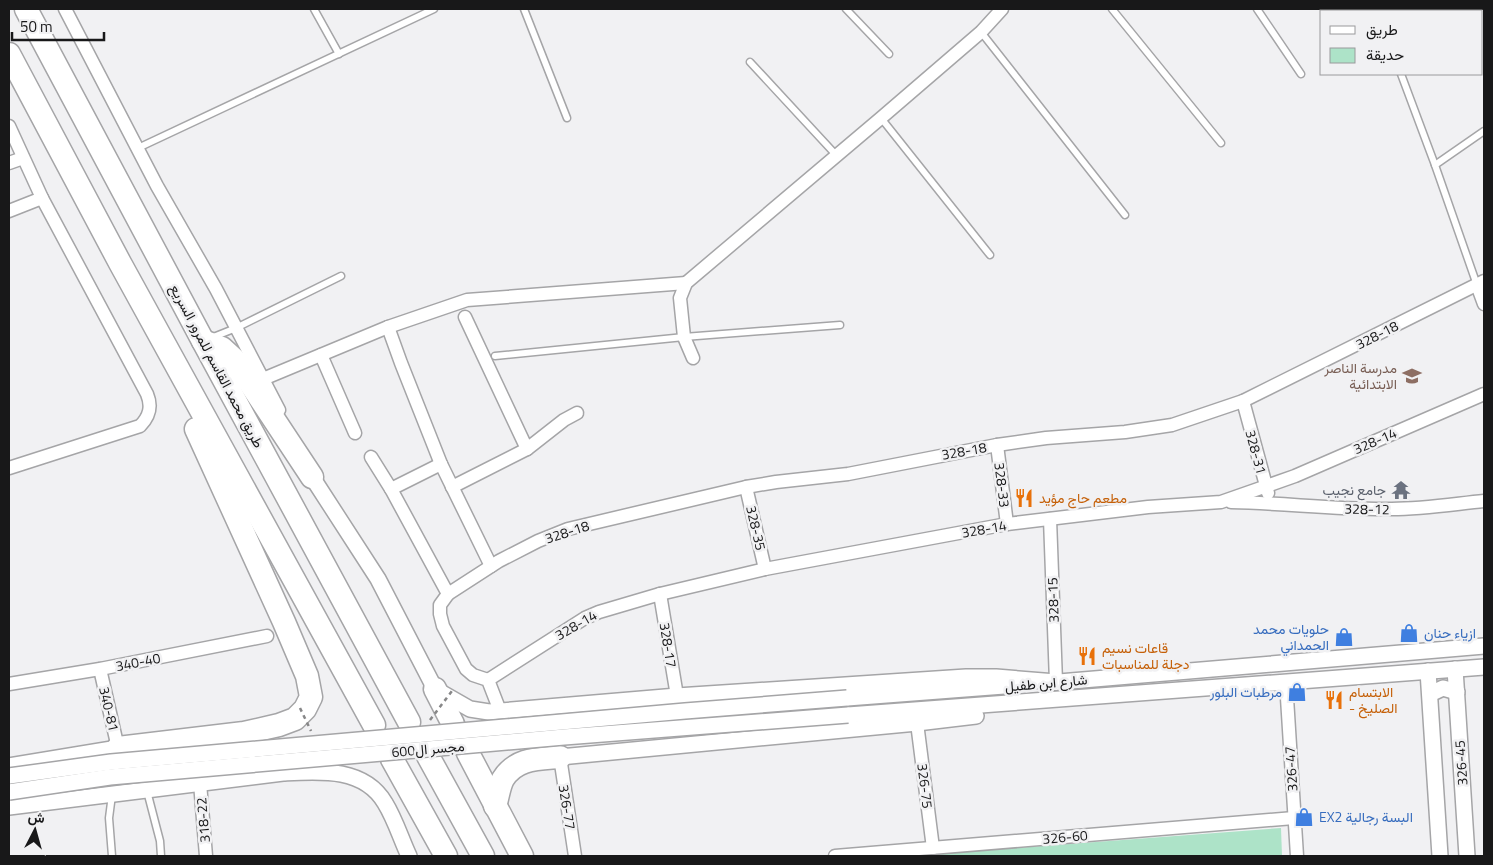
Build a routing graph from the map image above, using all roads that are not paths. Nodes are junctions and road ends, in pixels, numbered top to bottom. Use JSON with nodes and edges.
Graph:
{"nodes":[{"id":1,"x":26,"y":9,"type":"edge"},
{"id":2,"x":64,"y":9,"type":"edge"},
{"id":3,"x":314,"y":9,"type":"edge"},
{"id":4,"x":434,"y":9,"type":"edge"},
{"id":5,"x":524,"y":9,"type":"edge"},
{"id":6,"x":846,"y":9,"type":"edge"},
{"id":7,"x":1002,"y":9,"type":"edge"},
{"id":8,"x":1112,"y":9,"type":"edge"},
{"id":9,"x":1257,"y":9,"type":"edge"},
{"id":10,"x":980,"y":32,"type":"junction"},
{"id":11,"x":9,"y":54,"type":"edge"},
{"id":12,"x":339,"y":54,"type":"junction"},
{"id":13,"x":889,"y":54,"type":"dead end"},
{"id":14,"x":750,"y":62,"type":"dead end"},
{"id":15,"x":1301,"y":74,"type":"dead end"},
{"id":16,"x":1401,"y":75,"type":"edge"},
{"id":17,"x":567,"y":118,"type":"dead end"},
{"id":18,"x":881,"y":118,"type":"junction"},
{"id":19,"x":9,"y":126,"type":"edge"},
{"id":20,"x":1484,"y":131,"type":"edge"},
{"id":21,"x":1222,"y":143,"type":"dead end"},
{"id":22,"x":138,"y":148,"type":"junction"},
{"id":23,"x":837,"y":156,"type":"junction"},
{"id":24,"x":23,"y":158,"type":"junction"},
{"id":25,"x":9,"y":163,"type":"edge"},
{"id":26,"x":1435,"y":165,"type":"junction"},
{"id":27,"x":42,"y":198,"type":"junction"},
{"id":28,"x":9,"y":211,"type":"edge"},
{"id":29,"x":1125,"y":215,"type":"dead end"},
{"id":30,"x":990,"y":255,"type":"dead end"},
{"id":31,"x":120,"y":263,"type":"junction"},
{"id":32,"x":341,"y":276,"type":"dead end"},
{"id":33,"x":686,"y":283,"type":"junction"},
{"id":34,"x":1481,"y":283,"type":"edge"},
{"id":35,"x":1484,"y":304,"type":"edge"},
{"id":36,"x":464,"y":316,"type":"dead end"},
{"id":37,"x":840,"y":325,"type":"dead end"},
{"id":38,"x":388,"y":327,"type":"junction"},
{"id":39,"x":236,"y":328,"type":"junction"},
{"id":40,"x":684,"y":337,"type":"junction"},
{"id":41,"x":203,"y":341,"type":"junction"},
{"id":42,"x":321,"y":355,"type":"junction"},
{"id":43,"x":495,"y":356,"type":"dead end"},
{"id":44,"x":693,"y":358,"type":"dead end"},
{"id":45,"x":263,"y":379,"type":"junction"},
{"id":46,"x":1484,"y":394,"type":"edge"},
{"id":47,"x":1242,"y":401,"type":"junction"},
{"id":48,"x":577,"y":413,"type":"dead end"},
{"id":49,"x":354,"y":433,"type":"dead end"},
{"id":50,"x":997,"y":445,"type":"junction"},
{"id":51,"x":526,"y":449,"type":"junction"},
{"id":52,"x":371,"y":457,"type":"dead end"},
{"id":53,"x":441,"y":464,"type":"junction"},
{"id":54,"x":9,"y":468,"type":"edge"},
{"id":55,"x":312,"y":477,"type":"junction"},
{"id":56,"x":452,"y":487,"type":"junction"},
{"id":57,"x":746,"y":487,"type":"junction"},
{"id":58,"x":1265,"y":487,"type":"junction"},
{"id":59,"x":391,"y":489,"type":"junction"},
{"id":60,"x":1484,"y":501,"type":"edge"},
{"id":61,"x":1221,"y":502,"type":"junction"},
{"id":62,"x":1273,"y":502,"type":"junction"},
{"id":63,"x":1050,"y":519,"type":"junction"},
{"id":64,"x":1007,"y":524,"type":"junction"},
{"id":65,"x":491,"y":566,"type":"junction"},
{"id":66,"x":765,"y":569,"type":"junction"},
{"id":67,"x":448,"y":594,"type":"junction"},
{"id":68,"x":660,"y":594,"type":"junction"},
{"id":69,"x":267,"y":636,"type":"dead end"},
{"id":70,"x":1484,"y":646,"type":"edge"},
{"id":71,"x":1484,"y":666,"type":"edge"},
{"id":72,"x":100,"y":669,"type":"junction"},
{"id":73,"x":1455,"y":669,"type":"junction"},
{"id":74,"x":1428,"y":671,"type":"junction"},
{"id":75,"x":488,"y":680,"type":"junction"},
{"id":76,"x":1056,"y":682,"type":"junction"},
{"id":77,"x":1286,"y":682,"type":"junction"},
{"id":78,"x":9,"y":684,"type":"edge"},
{"id":79,"x":443,"y":690,"type":"junction"},
{"id":80,"x":1457,"y":692,"type":"junction"},
{"id":81,"x":1430,"y":694,"type":"junction"},
{"id":82,"x":676,"y":696,"type":"junction"},
{"id":83,"x":847,"y":698,"type":"joint"},
{"id":84,"x":1059,"y":700,"type":"junction"},
{"id":85,"x":500,"y":711,"type":"junction"},
{"id":86,"x":848,"y":715,"type":"joint"},
{"id":87,"x":418,"y":723,"type":"road end"},
{"id":88,"x":917,"y":723,"type":"junction"},
{"id":89,"x":453,"y":724,"type":"dead end"},
{"id":90,"x":374,"y":725,"type":"dead end"},
{"id":91,"x":118,"y":748,"type":"junction"},
{"id":92,"x":468,"y":753,"type":"dead end"},
{"id":93,"x":428,"y":756,"type":"dead end"},
{"id":94,"x":560,"y":757,"type":"junction"},
{"id":95,"x":392,"y":759,"type":"dead end"},
{"id":96,"x":9,"y":766,"type":"edge"},
{"id":97,"x":9,"y":776,"type":"edge"},
{"id":98,"x":200,"y":783,"type":"junction"},
{"id":99,"x":147,"y":790,"type":"junction"},
{"id":100,"x":9,"y":792,"type":"edge"},
{"id":101,"x":112,"y":794,"type":"junction"},
{"id":102,"x":495,"y":806,"type":"junction"},
{"id":103,"x":9,"y":807,"type":"edge"},
{"id":104,"x":1294,"y":818,"type":"junction"},
{"id":105,"x":933,"y":848,"type":"junction"},
{"id":106,"x":112,"y":856,"type":"edge"},
{"id":107,"x":162,"y":856,"type":"edge"},
{"id":108,"x":206,"y":856,"type":"edge"},
{"id":109,"x":409,"y":856,"type":"edge"},
{"id":110,"x":446,"y":856,"type":"edge"},
{"id":111,"x":483,"y":856,"type":"edge"},
{"id":112,"x":522,"y":856,"type":"edge"},
{"id":113,"x":575,"y":856,"type":"edge"},
{"id":114,"x":835,"y":856,"type":"edge"},
{"id":115,"x":1297,"y":856,"type":"edge"},
{"id":116,"x":1440,"y":856,"type":"edge"},
{"id":117,"x":1467,"y":856,"type":"edge"}],
"edges":[{"from":1,"to":41,"type":"highway","name":"طريق محمد القاسم للمرور السريع"},
{"from":2,"to":22,"type":"street"},
{"from":3,"to":12,"type":"lane"},
{"from":4,"to":12,"type":"lane"},
{"from":5,"to":17,"type":"lane"},
{"from":6,"to":13,"type":"lane"},
{"from":7,"to":10,"type":"street"},
{"from":8,"to":21,"type":"lane"},
{"from":9,"to":15,"type":"lane"},
{"from":10,"to":18,"type":"street"},
{"from":10,"to":29,"type":"lane"},
{"from":11,"to":31,"type":"highway"},
{"from":12,"to":22,"type":"lane"},
{"from":14,"to":23,"type":"lane"},
{"from":16,"to":26,"type":"lane"},
{"from":18,"to":23,"type":"street"},
{"from":18,"to":30,"type":"lane"},
{"from":19,"to":24,"type":"street"},
{"from":20,"to":26,"type":"lane"},
{"from":22,"to":39,"type":"street"},
{"from":23,"to":33,"type":"street"},
{"from":24,"to":25,"type":"street"},
{"from":24,"to":27,"type":"street"},
{"from":26,"to":34,"type":"lane"},
{"from":27,"to":28,"type":"street"},
{"from":27,"to":54,"type":"street"},
{"from":31,"to":90,"type":"highway"},
{"from":31,"to":91,"type":"highway"},
{"from":32,"to":39,"type":"lane"},
{"from":33,"to":38,"type":"street"},
{"from":33,"to":40,"type":"street"},
{"from":34,"to":35,"type":"street"},
{"from":34,"to":47,"type":"street","name":"328-18"},
{"from":36,"to":51,"type":"street"},
{"from":37,"to":40,"type":"lane"},
{"from":38,"to":42,"type":"street"},
{"from":38,"to":53,"type":"street"},
{"from":39,"to":41,"type":"lane"},
{"from":39,"to":45,"type":"street"},
{"from":40,"to":43,"type":"lane"},
{"from":40,"to":44,"type":"street"},
{"from":41,"to":55,"type":"highway"},
{"from":41,"to":87,"type":"highway","name":"طريق محمد القاسم للمرور السريع"},
{"from":42,"to":45,"type":"street"},
{"from":42,"to":49,"type":"street"},
{"from":45,"to":55,"type":"street"},
{"from":46,"to":58,"type":"street","name":"328-14"},
{"from":47,"to":50,"type":"street","name":"328-18"},
{"from":47,"to":58,"type":"street","name":"328-31"},
{"from":48,"to":51,"type":"street"},
{"from":50,"to":57,"type":"street","name":"328-18"},
{"from":50,"to":64,"type":"street","name":"328-33"},
{"from":51,"to":56,"type":"street"},
{"from":52,"to":59,"type":"street"},
{"from":53,"to":56,"type":"street"},
{"from":53,"to":59,"type":"street"},
{"from":55,"to":79,"type":"street"},
{"from":56,"to":65,"type":"street"},
{"from":57,"to":65,"type":"street","name":"328-18"},
{"from":57,"to":66,"type":"street","name":"328-35"},
{"from":58,"to":61,"type":"street","name":"328-14"},
{"from":58,"to":62,"type":"street","name":"328-31"},
{"from":59,"to":67,"type":"street"},
{"from":60,"to":62,"type":"street","name":"328-12"},
{"from":61,"to":62,"type":"street","name":"328-12"},
{"from":61,"to":63,"type":"street","name":"328-14"},
{"from":63,"to":64,"type":"street","name":"328-14"},
{"from":63,"to":76,"type":"street","name":"328-15"},
{"from":64,"to":66,"type":"street","name":"328-14"},
{"from":65,"to":67,"type":"street","name":"328-18"},
{"from":66,"to":68,"type":"street","name":"328-14"},
{"from":67,"to":75,"type":"street","name":"328-18"},
{"from":68,"to":75,"type":"street","name":"328-14"},
{"from":68,"to":82,"type":"street","name":"328-17"},
{"from":69,"to":72,"type":"street","name":"340-40"},
{"from":70,"to":76,"type":"street","name":"شارع ابن طفيل"},
{"from":71,"to":73,"type":"street","name":"شارع ابن طفيل"},
{"from":72,"to":78,"type":"street","name":"340-40"},
{"from":72,"to":91,"type":"street","name":"340-81"},
{"from":73,"to":74,"type":"street","name":"شارع ابن طفيل"},
{"from":73,"to":80,"type":"street","name":"326-45"},
{"from":74,"to":77,"type":"street","name":"شارع ابن طفيل"},
{"from":74,"to":81,"type":"street","name":"326-45"},
{"from":75,"to":85,"type":"street"},
{"from":76,"to":82,"type":"street"},
{"from":76,"to":83,"type":"street","name":"شارع ابن طفيل"},
{"from":77,"to":84,"type":"street","name":"شارع ابن طفيل"},
{"from":77,"to":104,"type":"street","name":"326-47"},
{"from":79,"to":85,"type":"street"},
{"from":79,"to":89,"type":"highway"},
{"from":80,"to":81,"type":"street"},
{"from":80,"to":117,"type":"street","name":"326-45"},
{"from":81,"to":116,"type":"street","name":"326-45"},
{"from":82,"to":85,"type":"street"},
{"from":83,"to":97,"type":"street","name":"مجسر ال600","bridge":true},
{"from":84,"to":86,"type":"street","name":"شارع ابن طفيل"},
{"from":84,"to":88,"type":"street"},
{"from":86,"to":100,"type":"street","name":"مجسر ال600","bridge":true},
{"from":88,"to":94,"type":"street"},
{"from":88,"to":105,"type":"street","name":"326-75"},
{"from":91,"to":96,"type":"street"},
{"from":92,"to":102,"type":"highway"},
{"from":93,"to":111,"type":"highway"},
{"from":94,"to":102,"type":"highway"},
{"from":94,"to":113,"type":"street","name":"326-77"},
{"from":95,"to":110,"type":"highway"},
{"from":98,"to":99,"type":"street"},
{"from":98,"to":108,"type":"street","name":"318-22"},
{"from":98,"to":109,"type":"street"},
{"from":99,"to":101,"type":"street"},
{"from":99,"to":107,"type":"lane"},
{"from":101,"to":103,"type":"street"},
{"from":101,"to":106,"type":"lane"},
{"from":102,"to":112,"type":"highway"},
{"from":104,"to":105,"type":"street","name":"326-60"},
{"from":104,"to":115,"type":"street","name":"326-47"},
{"from":105,"to":114,"type":"street","name":"326-60"}]}
